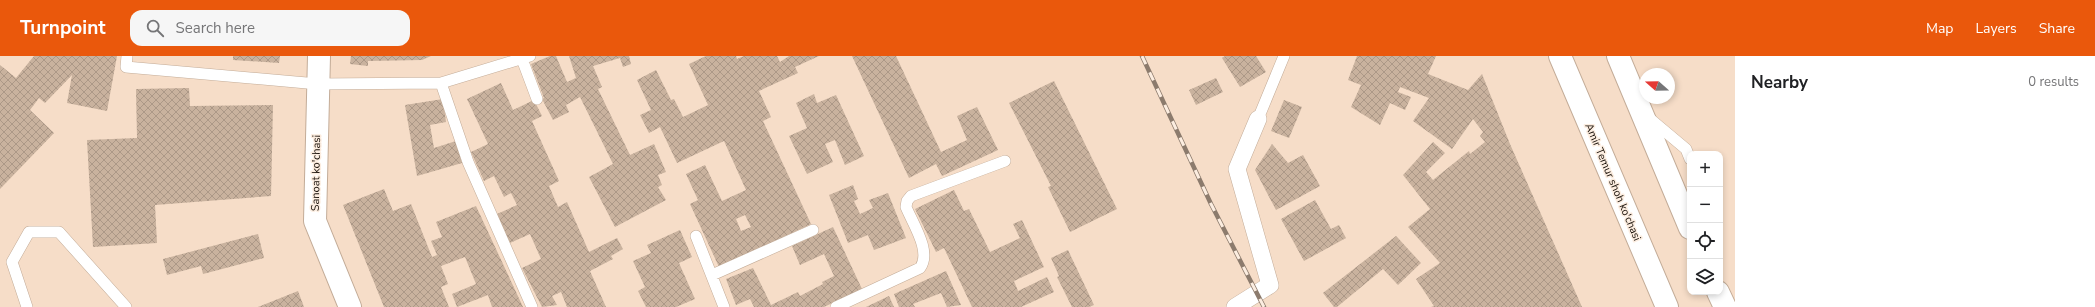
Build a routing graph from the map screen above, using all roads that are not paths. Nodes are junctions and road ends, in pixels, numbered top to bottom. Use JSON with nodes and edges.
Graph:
{"nodes":[{"id":1,"x":127,"y":56,"type":"edge"},
{"id":2,"x":319,"y":56,"type":"edge"},
{"id":3,"x":1284,"y":56,"type":"edge"},
{"id":4,"x":1560,"y":56,"type":"edge"},
{"id":5,"x":1618,"y":56,"type":"edge"},
{"id":6,"x":526,"y":57,"type":"edge"},
{"id":7,"x":442,"y":83,"type":"junction"},
{"id":8,"x":318,"y":84,"type":"junction"},
{"id":9,"x":537,"y":99,"type":"dead end"},
{"id":10,"x":1641,"y":112,"type":"junction"},
{"id":11,"x":1258,"y":119,"type":"joint"},
{"id":12,"x":1687,"y":152,"type":"edge"},
{"id":13,"x":1005,"y":160,"type":"dead end"},
{"id":14,"x":1688,"y":223,"type":"edge"},
{"id":15,"x":814,"y":230,"type":"dead end"},
{"id":16,"x":696,"y":236,"type":"dead end"},
{"id":17,"x":712,"y":275,"type":"junction"},
{"id":18,"x":1719,"y":295,"type":"edge"},
{"id":19,"x":27,"y":307,"type":"edge"},
{"id":20,"x":126,"y":307,"type":"edge"},
{"id":21,"x":350,"y":307,"type":"edge"},
{"id":22,"x":532,"y":307,"type":"edge"},
{"id":23,"x":724,"y":307,"type":"edge"},
{"id":24,"x":836,"y":307,"type":"edge"},
{"id":25,"x":1235,"y":307,"type":"edge"},
{"id":26,"x":1667,"y":307,"type":"edge"},
{"id":27,"x":1725,"y":307,"type":"edge"}],
"edges":[{"from":1,"to":8,"type":"lane"},
{"from":2,"to":8,"type":"main road","name":"Sanoat ko'chasi"},
{"from":3,"to":11,"type":"lane"},
{"from":4,"to":26,"type":"main road","name":"Amir Temur shoh ko'chasi"},
{"from":5,"to":10,"type":"main road"},
{"from":6,"to":7,"type":"lane"},
{"from":6,"to":9,"type":"lane"},
{"from":7,"to":8,"type":"lane"},
{"from":7,"to":22,"type":"lane"},
{"from":8,"to":21,"type":"main road","name":"Sanoat ko'chasi"},
{"from":10,"to":12,"type":"lane"},
{"from":10,"to":14,"type":"main road"},
{"from":11,"to":25,"type":"street"},
{"from":13,"to":24,"type":"lane"},
{"from":15,"to":17,"type":"lane"},
{"from":16,"to":17,"type":"lane"},
{"from":17,"to":23,"type":"lane"},
{"from":18,"to":27,"type":"main road"},
{"from":19,"to":20,"type":"lane"}]}
